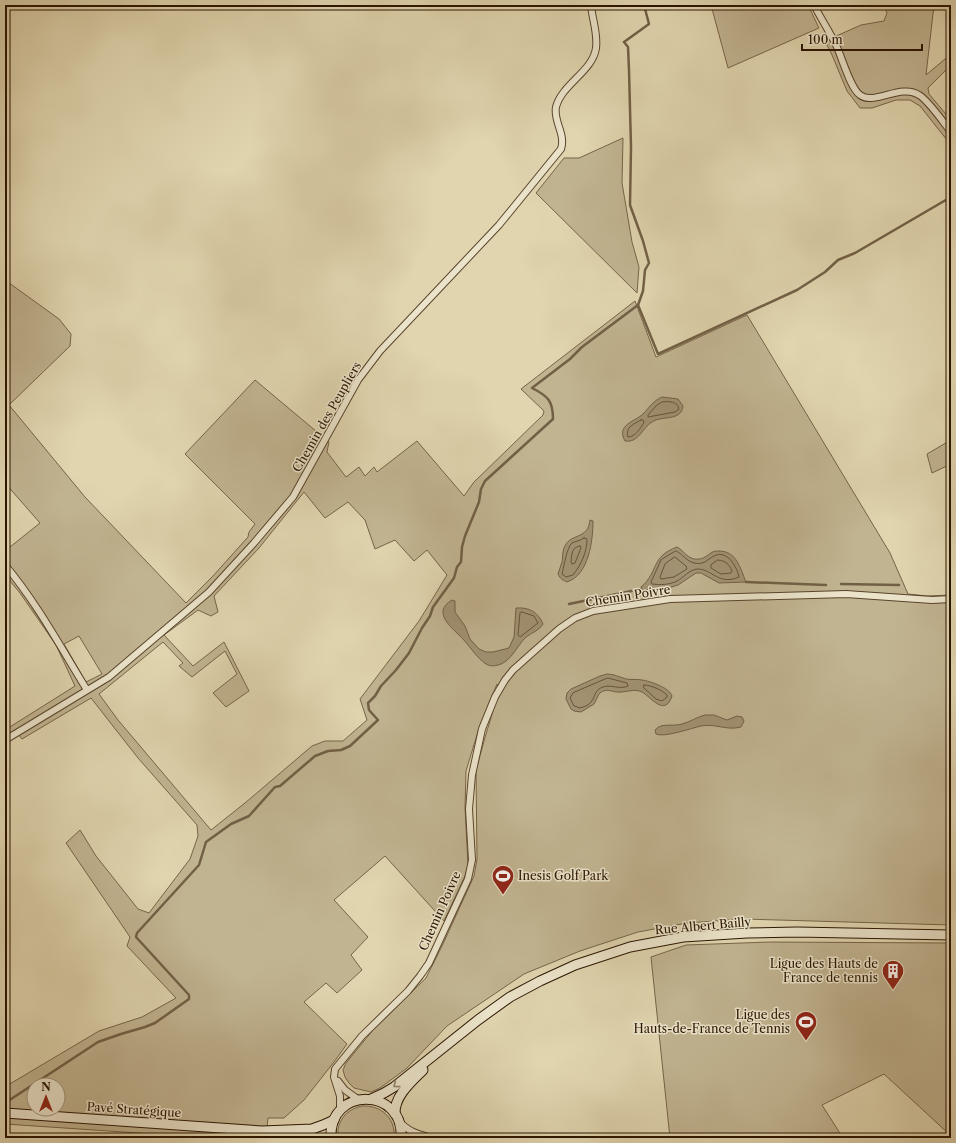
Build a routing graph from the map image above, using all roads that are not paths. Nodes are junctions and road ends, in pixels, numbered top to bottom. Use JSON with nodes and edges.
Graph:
{"nodes":[{"id":1,"x":591,"y":5,"type":"edge"},
{"id":2,"x":814,"y":5,"type":"edge"},
{"id":3,"x":951,"y":132,"type":"edge"},
{"id":4,"x":5,"y":565,"type":"edge"},
{"id":5,"x":951,"y":599,"type":"edge"},
{"id":6,"x":87,"y":690,"type":"junction"},
{"id":7,"x":5,"y":740,"type":"edge"},
{"id":8,"x":951,"y":935,"type":"edge"},
{"id":9,"x":457,"y":1037,"type":"junction"},
{"id":10,"x":337,"y":1066,"type":"junction"},
{"id":11,"x":371,"y":1099,"type":"junction"},
{"id":12,"x":359,"y":1100,"type":"junction"},
{"id":13,"x":340,"y":1110,"type":"junction"},
{"id":14,"x":5,"y":1113,"type":"edge"},
{"id":15,"x":397,"y":1117,"type":"junction"},
{"id":16,"x":334,"y":1120,"type":"junction"},
{"id":17,"x":262,"y":1131,"type":"junction"},
{"id":18,"x":313,"y":1138,"type":"edge"},
{"id":19,"x":331,"y":1138,"type":"edge"},
{"id":20,"x":401,"y":1138,"type":"edge"},
{"id":21,"x":433,"y":1138,"type":"edge"}],
"edges":[{"from":1,"to":6,"type":"street","name":"Chemin des Peupliers"},
{"from":2,"to":3,"type":"street"},
{"from":4,"to":6,"type":"street"},
{"from":5,"to":10,"type":"street","name":"Chemin Poivre"},
{"from":6,"to":7,"type":"street","name":"Chemin des Peupliers"},
{"from":8,"to":9,"type":"main road","name":"Rue Albert Bailly"},
{"from":9,"to":11,"type":"main road","name":"Rue Albert Bailly","one_way":true},
{"from":9,"to":15,"type":"main road","name":"Rue Albert Bailly"},
{"from":10,"to":12,"type":"street"},
{"from":10,"to":13,"type":"street"},
{"from":11,"to":12,"type":"main road"},
{"from":11,"to":15,"type":"main road"},
{"from":12,"to":13,"type":"main road"},
{"from":13,"to":16,"type":"main road"},
{"from":14,"to":17,"type":"main road","name":"Pavé Stratégique"},
{"from":15,"to":20,"type":"main road"},
{"from":15,"to":21,"type":"street"},
{"from":16,"to":17,"type":"main road","name":"Pavé Stratégique"},
{"from":16,"to":19,"type":"main road"},
{"from":17,"to":18,"type":"main road","name":"Pavé Stratégique"}]}
